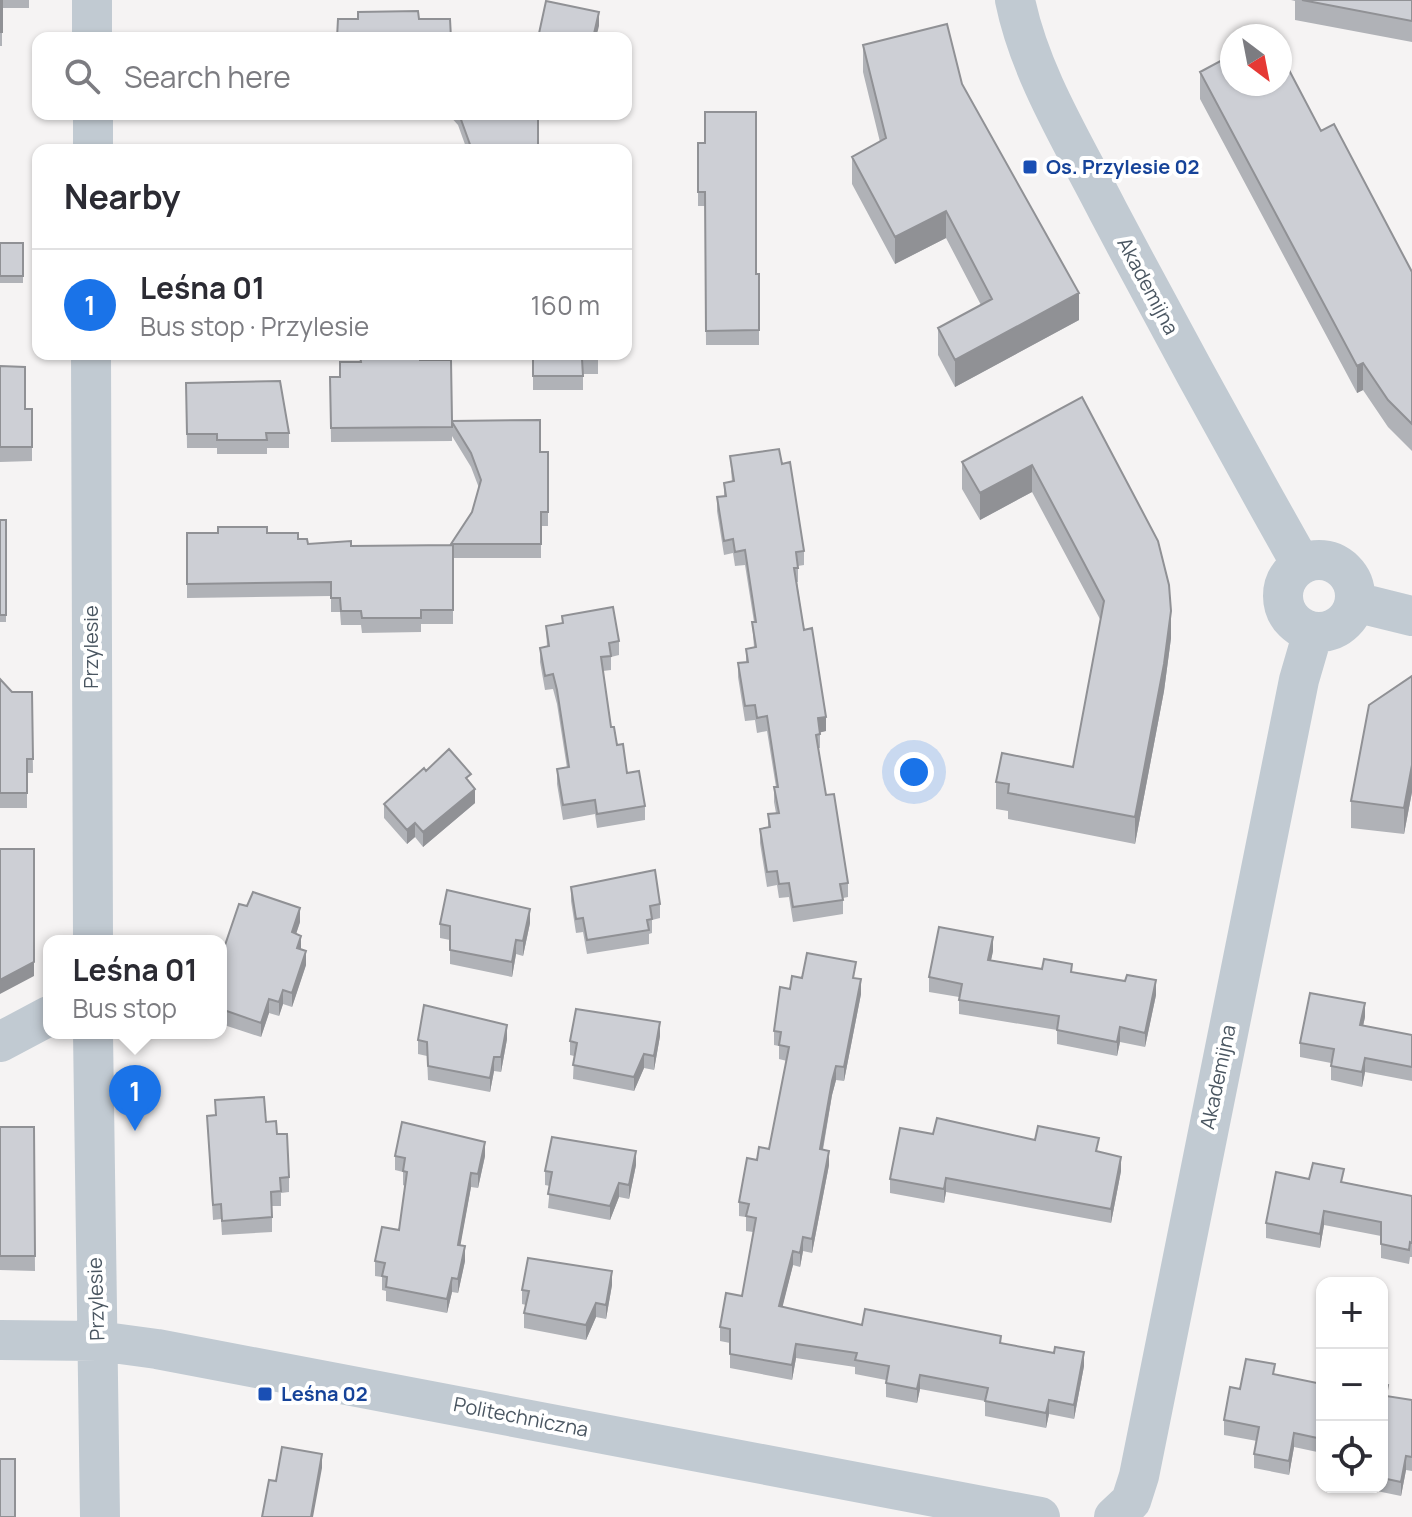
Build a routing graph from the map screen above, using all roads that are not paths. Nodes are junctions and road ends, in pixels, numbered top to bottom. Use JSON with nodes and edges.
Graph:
{"nodes":[{"id":1,"x":92,"y":0,"type":"edge"},
{"id":2,"x":1015,"y":0,"type":"edge"},
{"id":3,"x":92,"y":32,"type":"edge"},
{"id":4,"x":93,"y":120,"type":"edge"},
{"id":5,"x":93,"y":144,"type":"edge"},
{"id":6,"x":91,"y":360,"type":"edge"},
{"id":7,"x":1301,"y":564,"type":"junction"},
{"id":8,"x":1355,"y":602,"type":"junction"},
{"id":9,"x":1412,"y":616,"type":"edge"},
{"id":10,"x":1313,"y":632,"type":"junction"},
{"id":11,"x":93,"y":935,"type":"edge"},
{"id":12,"x":43,"y":1019,"type":"edge"},
{"id":13,"x":93,"y":1039,"type":"edge"},
{"id":14,"x":0,"y":1042,"type":"edge"},
{"id":15,"x":0,"y":1340,"type":"edge"},
{"id":16,"x":98,"y":1341,"type":"junction"},
{"id":17,"x":100,"y":1517,"type":"edge"},
{"id":18,"x":1040,"y":1517,"type":"edge"},
{"id":19,"x":1115,"y":1517,"type":"edge"}],
"edges":[{"from":1,"to":3,"type":"street"},
{"from":2,"to":7,"type":"street","name":"Akademijna"},
{"from":4,"to":5,"type":"street"},
{"from":6,"to":11,"type":"street","name":"Przylesie"},
{"from":7,"to":8,"type":"street"},
{"from":7,"to":10,"type":"street"},
{"from":8,"to":9,"type":"street"},
{"from":8,"to":10,"type":"street"},
{"from":10,"to":19,"type":"street","name":"Akademijna"},
{"from":12,"to":14,"type":"street"},
{"from":13,"to":16,"type":"street","name":"Przylesie"},
{"from":15,"to":16,"type":"street","name":"Politechniczna"},
{"from":16,"to":17,"type":"street","name":"Przylesie"},
{"from":16,"to":18,"type":"street","name":"Politechniczna"}]}
